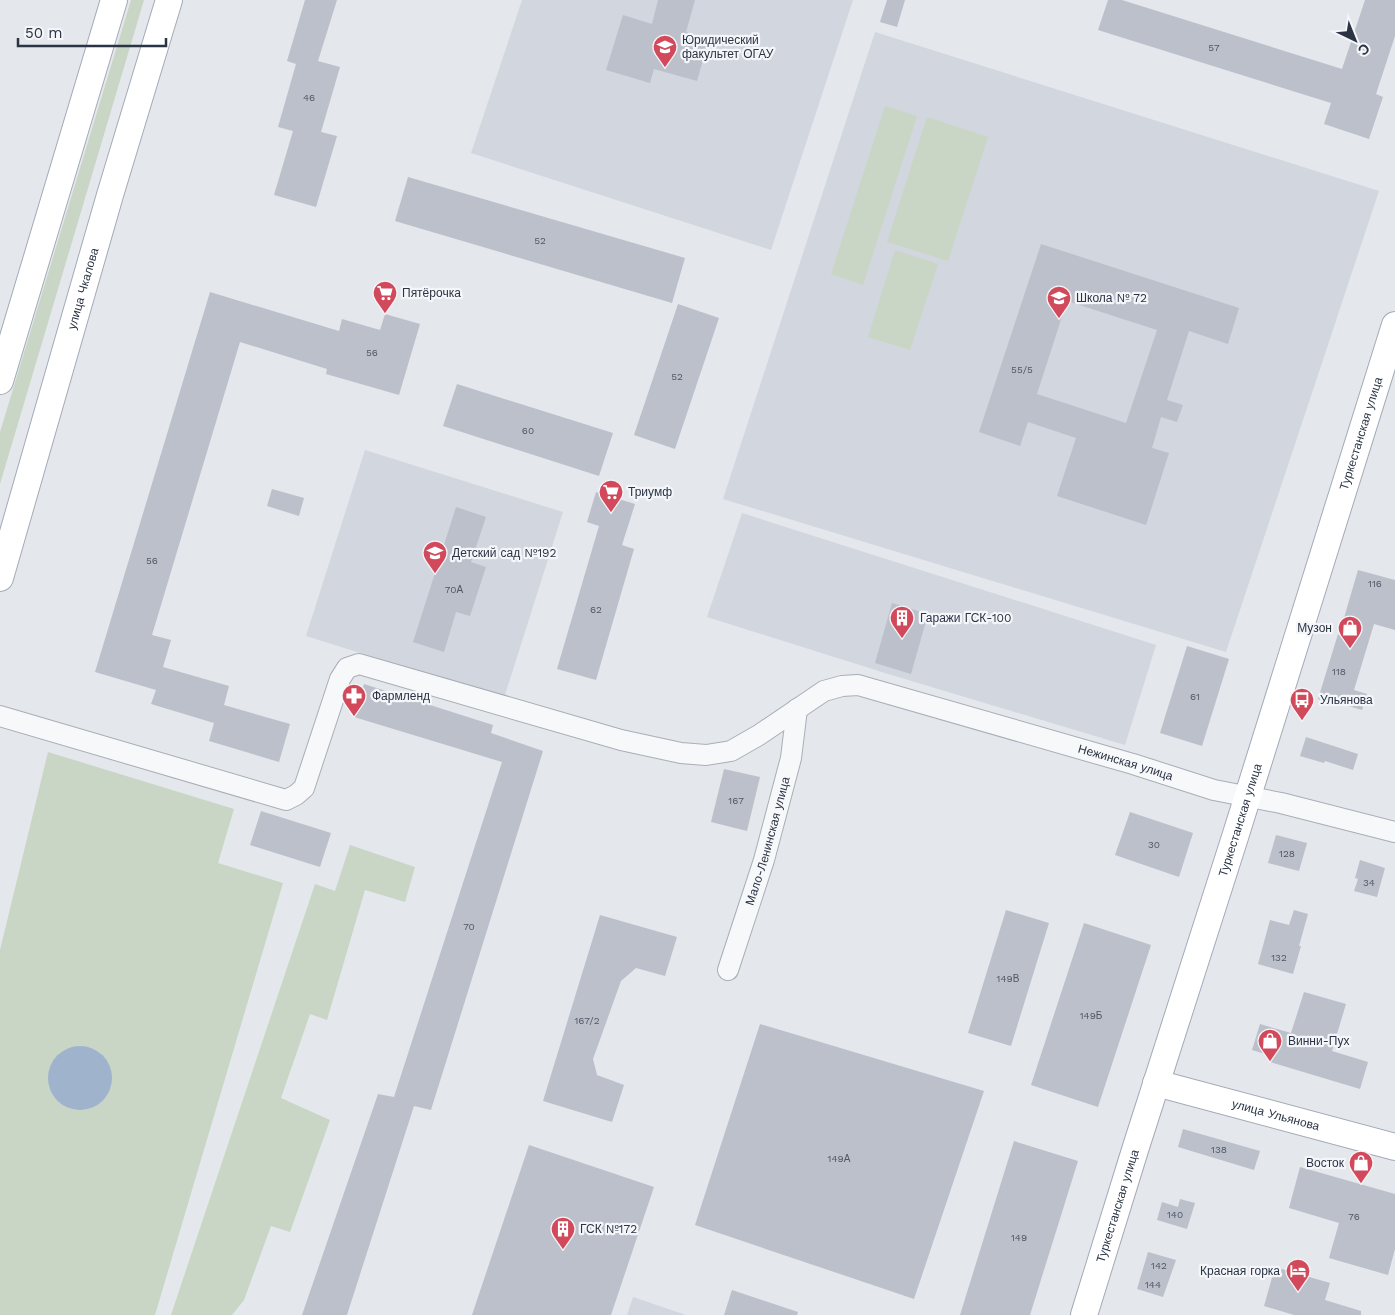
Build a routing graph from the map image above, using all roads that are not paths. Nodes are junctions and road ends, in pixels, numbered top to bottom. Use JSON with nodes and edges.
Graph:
{"nodes":[{"id":1,"x":114,"y":0,"type":"edge"},
{"id":2,"x":169,"y":0,"type":"edge"},
{"id":3,"x":1395,"y":325,"type":"edge"},
{"id":4,"x":0,"y":381,"type":"edge"},
{"id":5,"x":7,"y":524,"type":"edge"},
{"id":6,"x":0,"y":578,"type":"edge"},
{"id":7,"x":797,"y":709,"type":"junction"},
{"id":8,"x":0,"y":716,"type":"edge"},
{"id":9,"x":1247,"y":798,"type":"junction"},
{"id":10,"x":1395,"y":832,"type":"edge"},
{"id":11,"x":728,"y":970,"type":"dead end"},
{"id":12,"x":1156,"y":1083,"type":"junction"},
{"id":13,"x":1395,"y":1147,"type":"edge"},
{"id":14,"x":1084,"y":1315,"type":"edge"}],
"edges":[{"from":1,"to":4,"type":"main road"},
{"from":2,"to":5,"type":"main road","name":"улица Чкалова"},
{"from":3,"to":9,"type":"main road","name":"Туркестанская улица"},
{"from":5,"to":6,"type":"main road","name":"улица Чкалова"},
{"from":7,"to":8,"type":"street"},
{"from":7,"to":9,"type":"street","name":"Нежинская улица"},
{"from":7,"to":11,"type":"street","name":"Мало-Ленинская улица"},
{"from":9,"to":10,"type":"street","name":"Нежинская улица"},
{"from":9,"to":12,"type":"main road","name":"Туркестанская улица"},
{"from":12,"to":13,"type":"main road","name":"улица Ульянова"},
{"from":12,"to":14,"type":"main road","name":"Туркестанская улица"}]}
